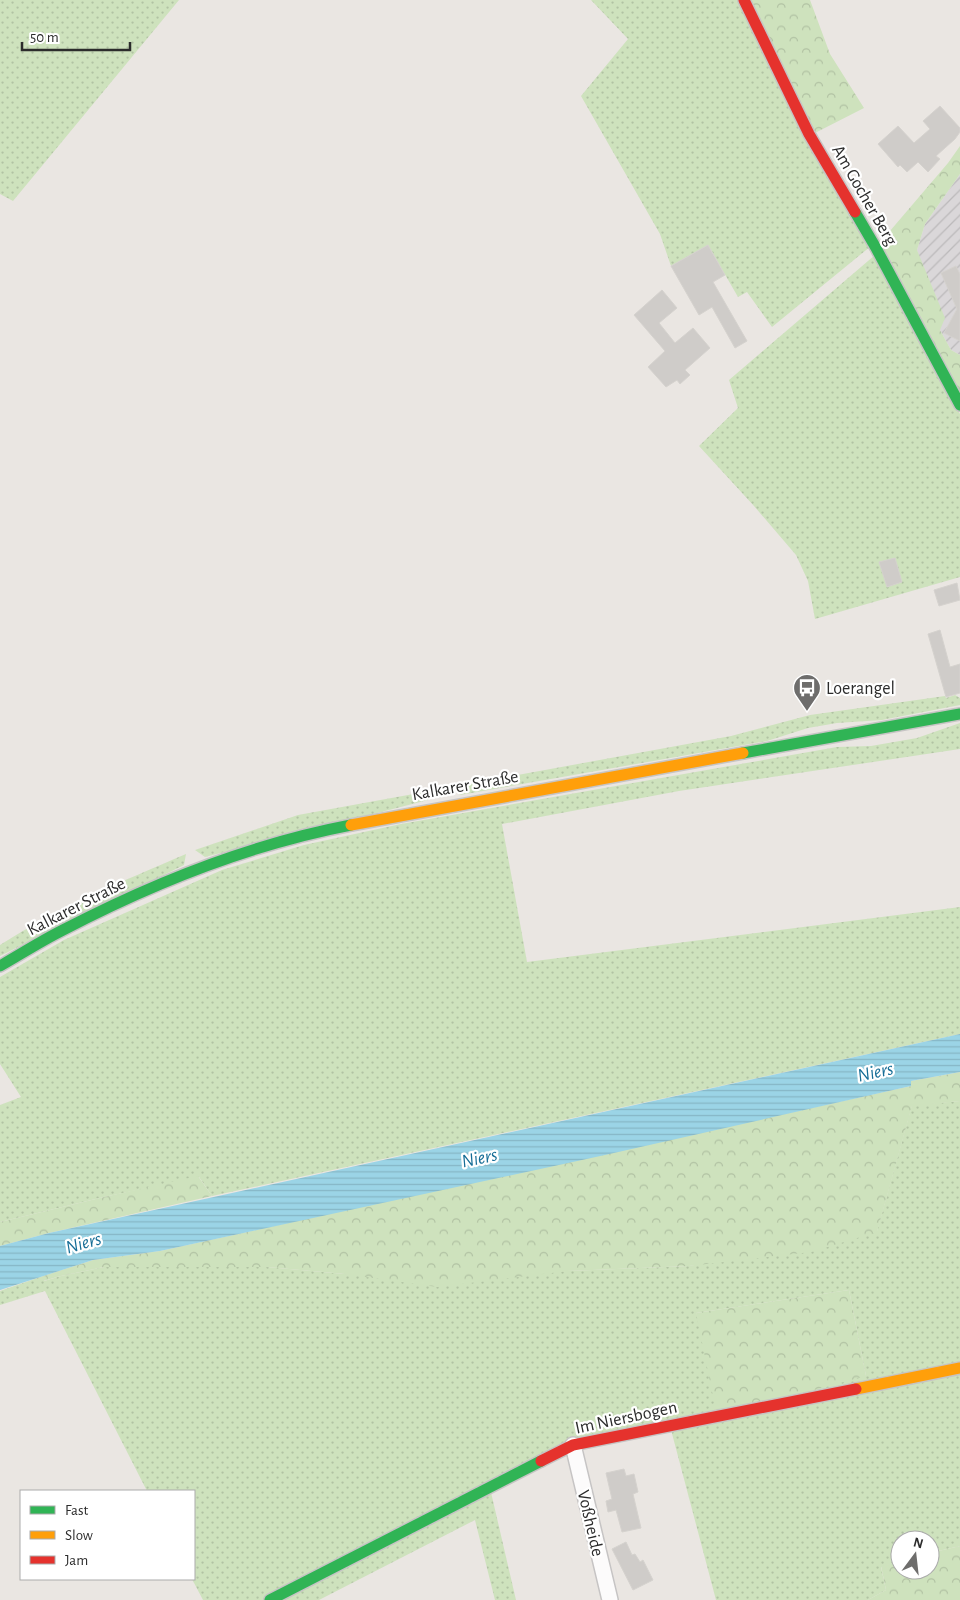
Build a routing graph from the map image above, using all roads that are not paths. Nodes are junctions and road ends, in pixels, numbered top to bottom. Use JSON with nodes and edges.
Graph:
{"nodes":[{"id":1,"x":744,"y":0,"type":"edge"},
{"id":2,"x":960,"y":405,"type":"edge"},
{"id":3,"x":960,"y":714,"type":"edge"},
{"id":4,"x":0,"y":966,"type":"edge"},
{"id":5,"x":960,"y":1368,"type":"edge"},
{"id":6,"x":573,"y":1445,"type":"junction"},
{"id":7,"x":270,"y":1600,"type":"edge"},
{"id":8,"x":610,"y":1600,"type":"edge"}],
"edges":[{"from":1,"to":2,"type":"street","name":"Am Gocher Berg"},
{"from":3,"to":4,"type":"street","name":"Kalkarer Straße"},
{"from":5,"to":6,"type":"street","name":"Im Niersbogen"},
{"from":6,"to":7,"type":"street","name":"Im Niersbogen"},
{"from":6,"to":8,"type":"street","name":"Voßheide"}]}
